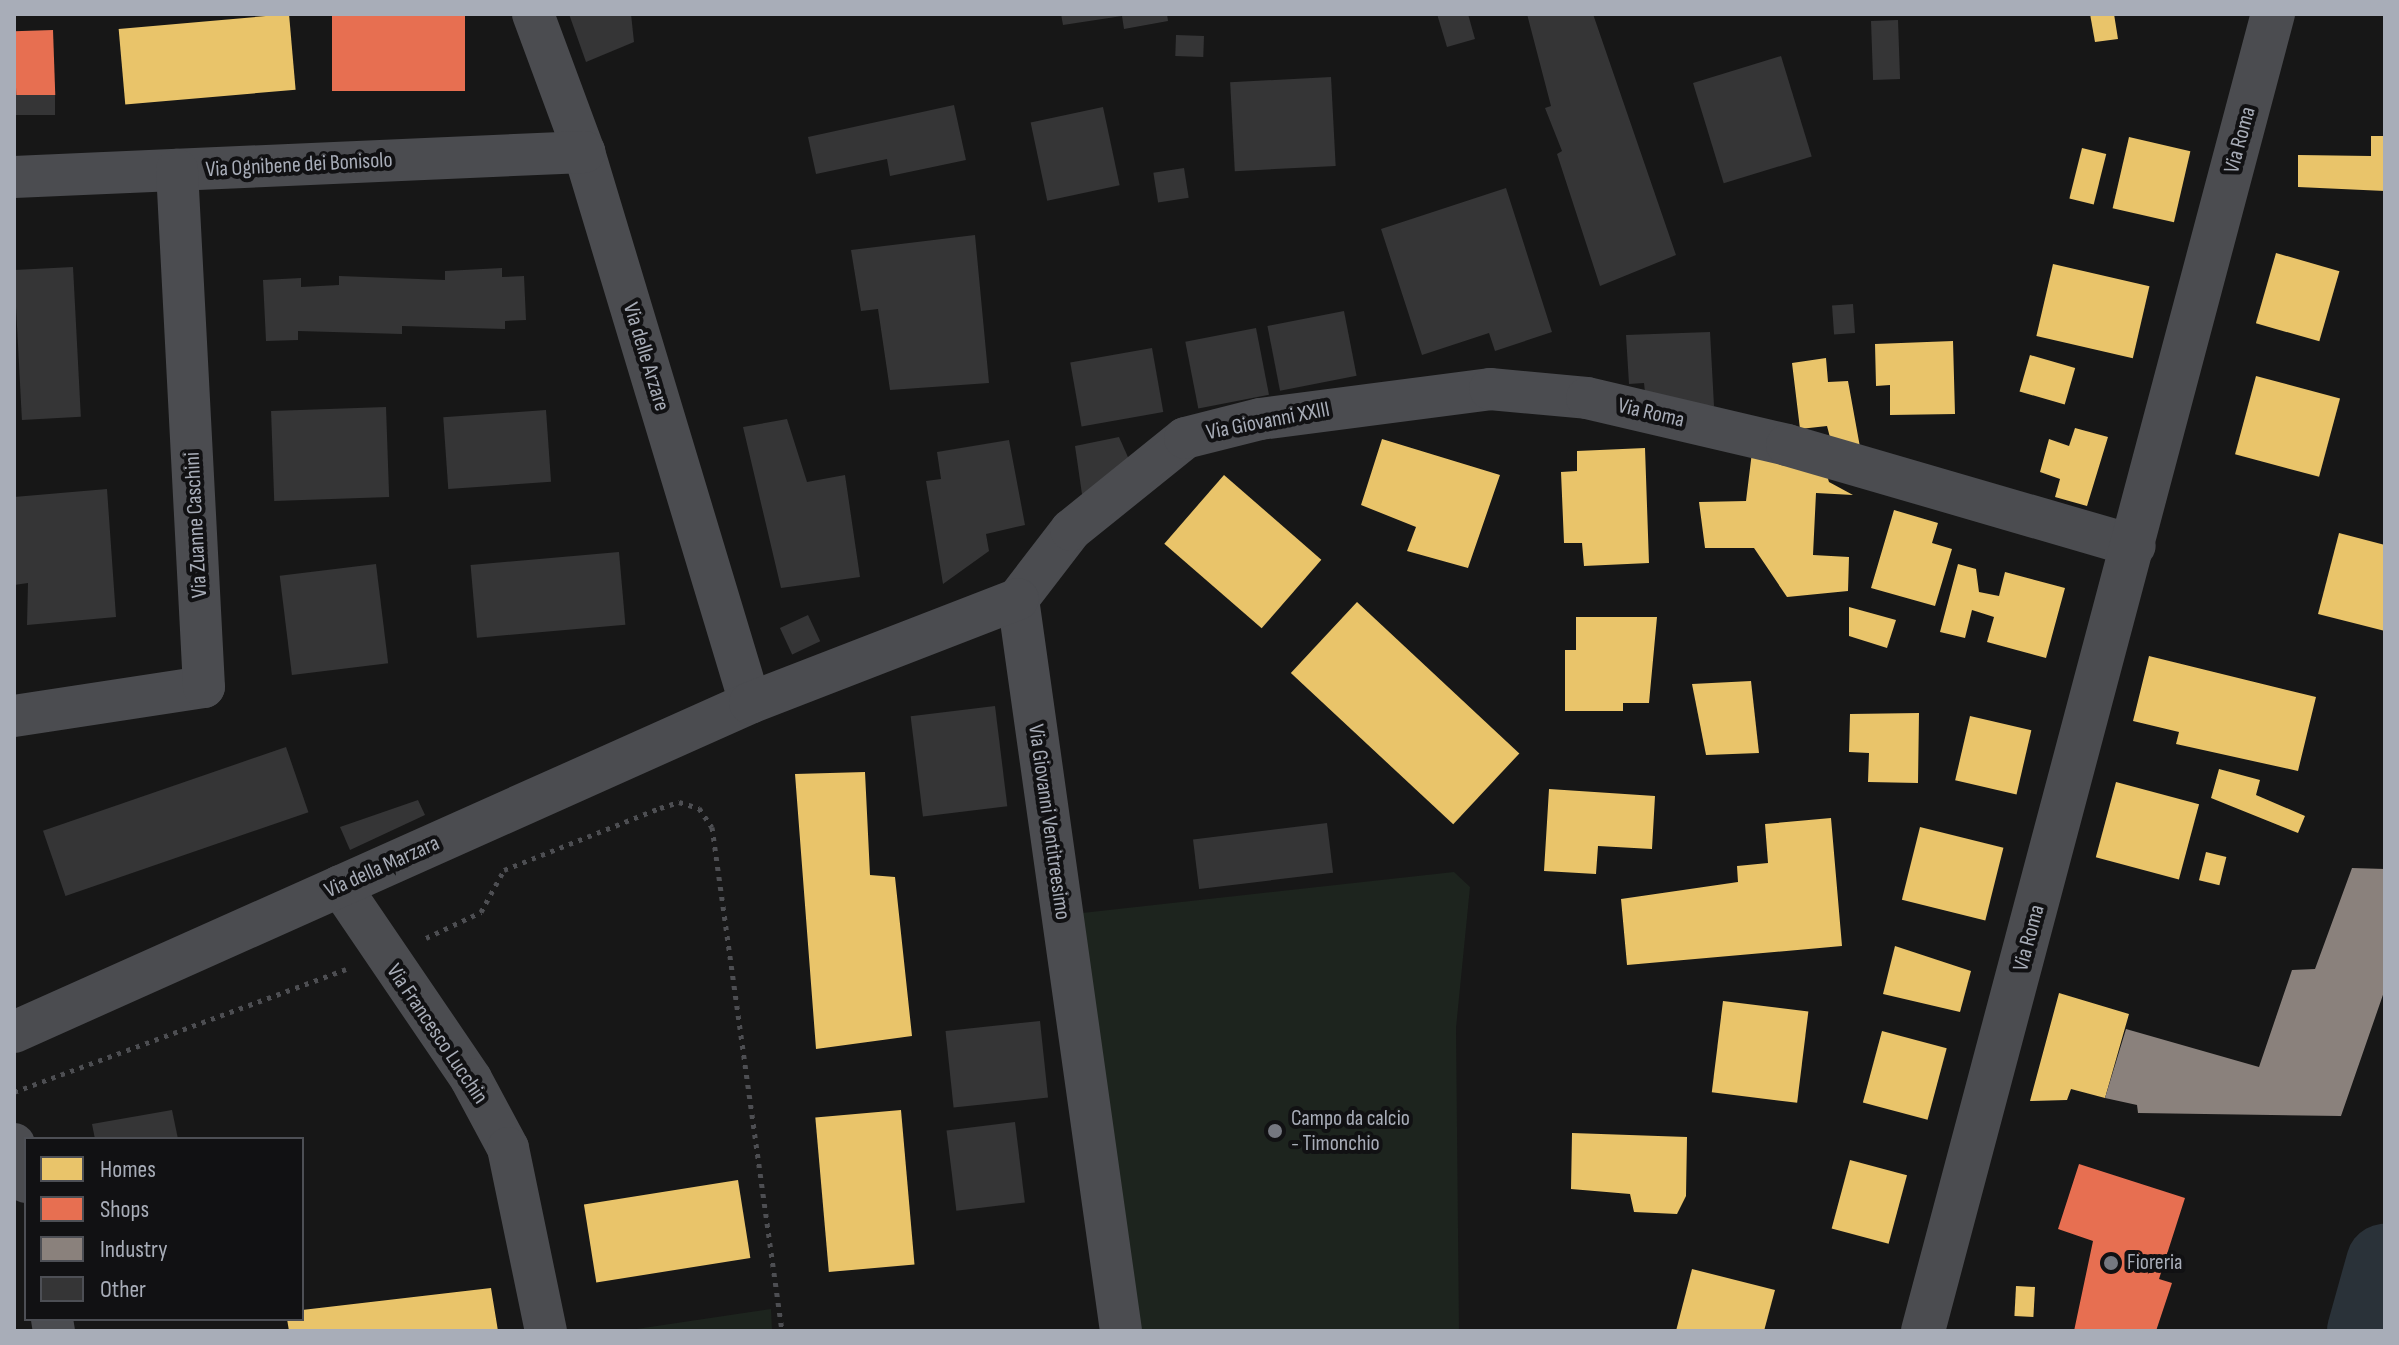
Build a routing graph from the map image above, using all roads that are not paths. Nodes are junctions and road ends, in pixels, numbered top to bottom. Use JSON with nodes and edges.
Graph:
{"nodes":[{"id":1,"x":533,"y":14,"type":"edge"},
{"id":2,"x":2273,"y":14,"type":"edge"},
{"id":3,"x":584,"y":152,"type":"junction"},
{"id":4,"x":177,"y":170,"type":"junction"},
{"id":5,"x":14,"y":177,"type":"edge"},
{"id":6,"x":1536,"y":392,"type":"joint"},
{"id":7,"x":2135,"y":546,"type":"junction"},
{"id":8,"x":1018,"y":599,"type":"junction"},
{"id":9,"x":750,"y":703,"type":"junction"},
{"id":10,"x":14,"y":716,"type":"edge"},
{"id":11,"x":340,"y":886,"type":"junction"},
{"id":12,"x":14,"y":1032,"type":"edge"},
{"id":13,"x":14,"y":1144,"type":"edge"},
{"id":14,"x":24,"y":1176,"type":"edge"},
{"id":15,"x":546,"y":1331,"type":"edge"},
{"id":16,"x":1121,"y":1331,"type":"edge"},
{"id":17,"x":1923,"y":1331,"type":"edge"}],
"edges":[{"from":1,"to":3,"type":"street","name":"Via delle Arzare"},
{"from":2,"to":7,"type":"street","name":"Via Roma"},
{"from":3,"to":4,"type":"street","name":"Via Ognibene dei Bonisolo"},
{"from":3,"to":9,"type":"street","name":"Via delle Arzare"},
{"from":4,"to":5,"type":"street","name":"Via Ognibene dei Bonisolo"},
{"from":4,"to":10,"type":"street","name":"Via Zuanne Caschini"},
{"from":6,"to":7,"type":"street","name":"Via Roma"},
{"from":6,"to":8,"type":"street","name":"Via Giovanni XXIII"},
{"from":7,"to":17,"type":"street","name":"Via Roma"},
{"from":8,"to":9,"type":"street"},
{"from":8,"to":16,"type":"street","name":"Via Giovanni Ventitreesimo"},
{"from":9,"to":11,"type":"street","name":"Via della Marzara"},
{"from":11,"to":12,"type":"street","name":"Via della Marzara"},
{"from":11,"to":15,"type":"street","name":"Via Francesco Lucchin"},
{"from":13,"to":14,"type":"street"}]}
